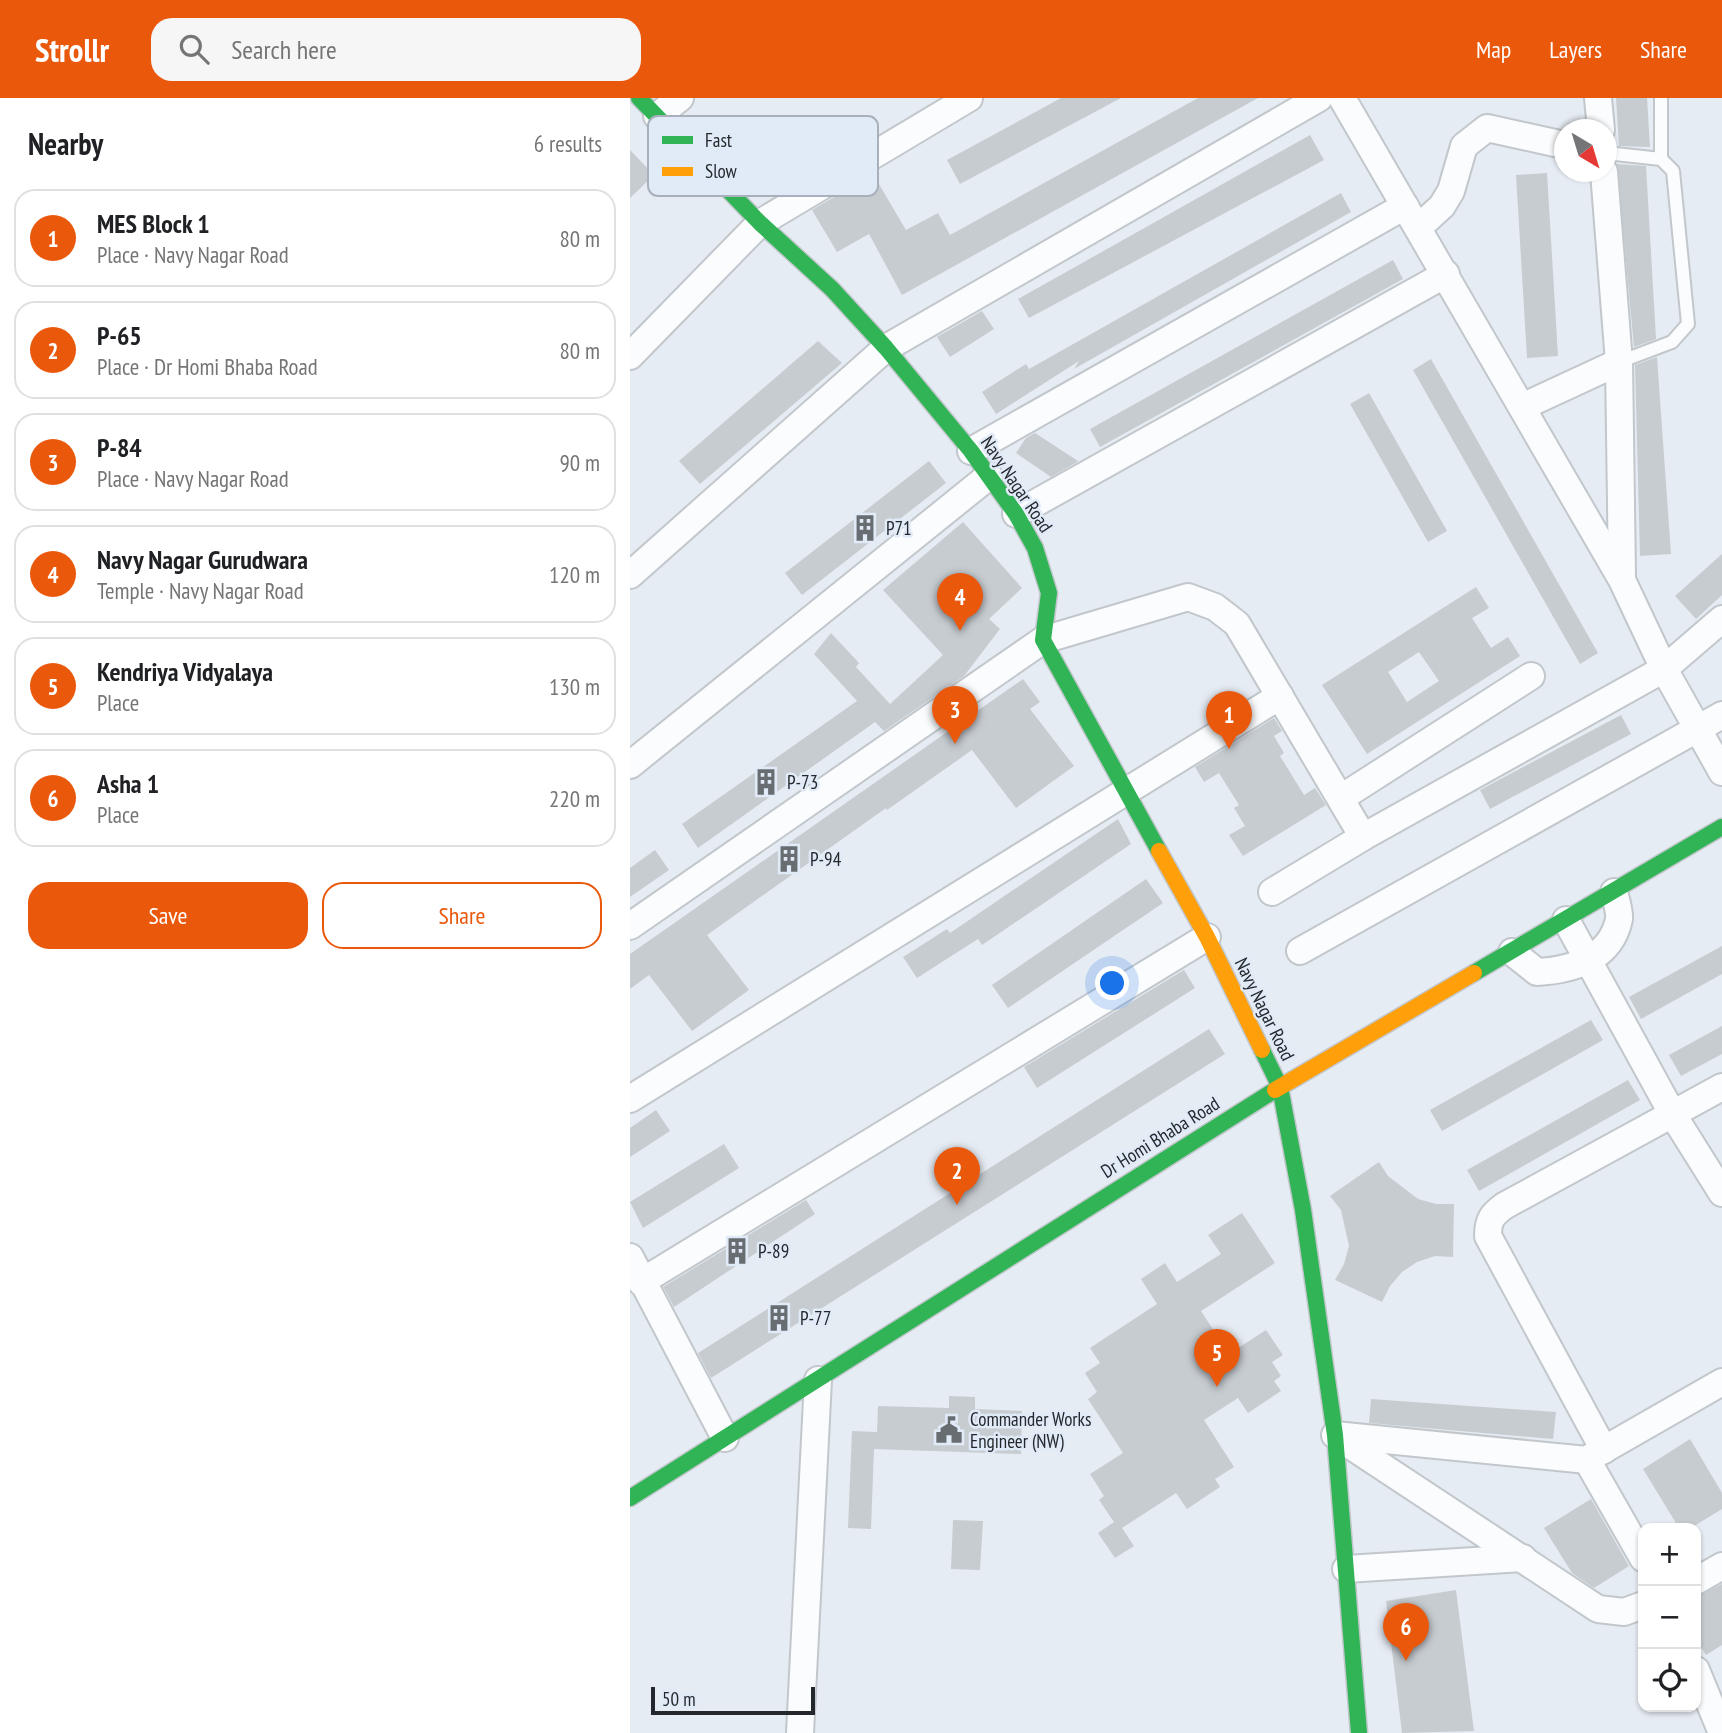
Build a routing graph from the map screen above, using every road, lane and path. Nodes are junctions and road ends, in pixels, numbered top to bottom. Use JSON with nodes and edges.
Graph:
{"nodes":[{"id":1,"x":680,"y":98,"type":"edge"},
{"id":2,"x":969,"y":98,"type":"edge"},
{"id":3,"x":1319,"y":98,"type":"edge"},
{"id":4,"x":1342,"y":98,"type":"edge"},
{"id":5,"x":1598,"y":98,"type":"edge"},
{"id":6,"x":1661,"y":98,"type":"edge"},
{"id":7,"x":648,"y":107,"type":"edge"},
{"id":8,"x":1600,"y":119,"type":"edge"},
{"id":9,"x":1554,"y":143,"type":"edge"},
{"id":10,"x":878,"y":152,"type":"edge"},
{"id":11,"x":1617,"y":154,"type":"edge"},
{"id":12,"x":1661,"y":159,"type":"junction"},
{"id":13,"x":1606,"y":182,"type":"edge"},
{"id":14,"x":734,"y":196,"type":"edge"},
{"id":15,"x":805,"y":196,"type":"edge"},
{"id":16,"x":1412,"y":216,"type":"junction"},
{"id":17,"x":760,"y":223,"type":"junction"},
{"id":18,"x":1446,"y":274,"type":"junction"},
{"id":19,"x":887,"y":348,"type":"junction"},
{"id":20,"x":630,"y":356,"type":"edge"},
{"id":21,"x":1619,"y":362,"type":"junction"},
{"id":22,"x":1524,"y":406,"type":"junction"},
{"id":23,"x":971,"y":451,"type":"junction"},
{"id":24,"x":989,"y":476,"type":"junction"},
{"id":25,"x":1016,"y":514,"type":"junction"},
{"id":26,"x":630,"y":575,"type":"edge"},
{"id":27,"x":1622,"y":580,"type":"junction"},
{"id":28,"x":1722,"y":619,"type":"edge"},
{"id":29,"x":1043,"y":640,"type":"junction"},
{"id":30,"x":1664,"y":669,"type":"junction"},
{"id":31,"x":1531,"y":677,"type":"dead end"},
{"id":32,"x":1280,"y":696,"type":"junction"},
{"id":33,"x":1722,"y":715,"type":"edge"},
{"id":34,"x":1698,"y":728,"type":"junction"},
{"id":35,"x":630,"y":765,"type":"edge"},
{"id":36,"x":1722,"y":772,"type":"edge"},
{"id":37,"x":1126,"y":790,"type":"junction"},
{"id":38,"x":1340,"y":799,"type":"junction"},
{"id":39,"x":1722,"y":827,"type":"edge"},
{"id":40,"x":1363,"y":837,"type":"junction"},
{"id":41,"x":1272,"y":892,"type":"dead end"},
{"id":42,"x":1614,"y":892,"type":"junction"},
{"id":43,"x":1566,"y":920,"type":"junction"},
{"id":44,"x":630,"y":926,"type":"edge"},
{"id":45,"x":1206,"y":937,"type":"junction"},
{"id":46,"x":1300,"y":951,"type":"dead end"},
{"id":47,"x":1512,"y":952,"type":"junction"},
{"id":48,"x":1590,"y":961,"type":"junction"},
{"id":49,"x":1280,"y":1087,"type":"junction"},
{"id":50,"x":1722,"y":1087,"type":"edge"},
{"id":51,"x":630,"y":1099,"type":"edge"},
{"id":52,"x":1673,"y":1115,"type":"junction"},
{"id":53,"x":1722,"y":1193,"type":"edge"},
{"id":54,"x":630,"y":1258,"type":"edge"},
{"id":55,"x":641,"y":1282,"type":"junction"},
{"id":56,"x":818,"y":1380,"type":"junction"},
{"id":57,"x":1722,"y":1382,"type":"edge"},
{"id":58,"x":1335,"y":1435,"type":"junction"},
{"id":59,"x":724,"y":1438,"type":"junction"},
{"id":60,"x":1596,"y":1455,"type":"junction"},
{"id":61,"x":630,"y":1498,"type":"edge"},
{"id":62,"x":1638,"y":1547,"type":"edge"},
{"id":63,"x":1523,"y":1558,"type":"junction"},
{"id":64,"x":1722,"y":1566,"type":"edge"},
{"id":65,"x":1346,"y":1569,"type":"junction"},
{"id":66,"x":1701,"y":1578,"type":"edge"},
{"id":67,"x":1638,"y":1607,"type":"edge"},
{"id":68,"x":1701,"y":1682,"type":"edge"},
{"id":69,"x":800,"y":1733,"type":"edge"},
{"id":70,"x":1359,"y":1733,"type":"edge"},
{"id":71,"x":1722,"y":1733,"type":"edge"}],
"edges":[{"from":1,"to":7,"type":"street"},
{"from":2,"to":10,"type":"street"},
{"from":3,"to":19,"type":"street"},
{"from":4,"to":16,"type":"street"},
{"from":5,"to":8,"type":"street"},
{"from":6,"to":12,"type":"lane"},
{"from":9,"to":16,"type":"street"},
{"from":11,"to":12,"type":"lane"},
{"from":12,"to":21,"type":"lane"},
{"from":13,"to":21,"type":"street"},
{"from":14,"to":17,"type":"street","name":"Navy Nagar Road"},
{"from":15,"to":17,"type":"street"},
{"from":16,"to":18,"type":"street"},
{"from":16,"to":23,"type":"street"},
{"from":17,"to":19,"type":"street","name":"Navy Nagar Road"},
{"from":17,"to":20,"type":"street"},
{"from":18,"to":22,"type":"street"},
{"from":18,"to":25,"type":"street"},
{"from":19,"to":23,"type":"street","name":"Navy Nagar Road"},
{"from":19,"to":26,"type":"street"},
{"from":21,"to":22,"type":"street"},
{"from":21,"to":27,"type":"street"},
{"from":22,"to":27,"type":"street"},
{"from":23,"to":24,"type":"street","name":"Navy Nagar Road"},
{"from":24,"to":25,"type":"street","name":"Navy Nagar Road"},
{"from":24,"to":35,"type":"street"},
{"from":25,"to":29,"type":"street","name":"Navy Nagar Road"},
{"from":27,"to":30,"type":"street"},
{"from":28,"to":30,"type":"street"},
{"from":29,"to":32,"type":"street"},
{"from":29,"to":37,"type":"street","name":"Navy Nagar Road"},
{"from":29,"to":44,"type":"street"},
{"from":30,"to":34,"type":"street"},
{"from":30,"to":40,"type":"street"},
{"from":31,"to":38,"type":"street"},
{"from":32,"to":37,"type":"street"},
{"from":32,"to":38,"type":"street"},
{"from":33,"to":34,"type":"street"},
{"from":34,"to":36,"type":"street"},
{"from":34,"to":46,"type":"street"},
{"from":37,"to":45,"type":"street","name":"Navy Nagar Road"},
{"from":37,"to":51,"type":"street"},
{"from":38,"to":40,"type":"street"},
{"from":39,"to":42,"type":"street","name":"Dr Homi Bhaba Road"},
{"from":40,"to":41,"type":"street"},
{"from":42,"to":43,"type":"street","name":"Dr Homi Bhaba Road"},
{"from":42,"to":48,"type":"street"},
{"from":43,"to":47,"type":"street","name":"Dr Homi Bhaba Road"},
{"from":43,"to":48,"type":"street"},
{"from":45,"to":49,"type":"street","name":"Navy Nagar Road"},
{"from":45,"to":55,"type":"street"},
{"from":47,"to":48,"type":"street"},
{"from":47,"to":49,"type":"street","name":"Dr Homi Bhaba Road"},
{"from":48,"to":52,"type":"street"},
{"from":49,"to":56,"type":"street","name":"Dr Homi Bhaba Road"},
{"from":49,"to":58,"type":"street","name":"Navy Nagar Road"},
{"from":50,"to":52,"type":"street"},
{"from":52,"to":53,"type":"street"},
{"from":52,"to":60,"type":"street"},
{"from":54,"to":55,"type":"street"},
{"from":55,"to":59,"type":"street"},
{"from":56,"to":59,"type":"street","name":"Dr Homi Bhaba Road"},
{"from":56,"to":69,"type":"street"},
{"from":57,"to":60,"type":"street"},
{"from":58,"to":60,"type":"street"},
{"from":58,"to":63,"type":"street"},
{"from":58,"to":65,"type":"street","name":"Navy Nagar Road"},
{"from":59,"to":61,"type":"street","name":"Dr Homi Bhaba Road"},
{"from":60,"to":62,"type":"street"},
{"from":63,"to":65,"type":"street"},
{"from":63,"to":67,"type":"street"},
{"from":64,"to":66,"type":"street"},
{"from":65,"to":70,"type":"street","name":"Navy Nagar Road"},
{"from":68,"to":71,"type":"street"}]}
